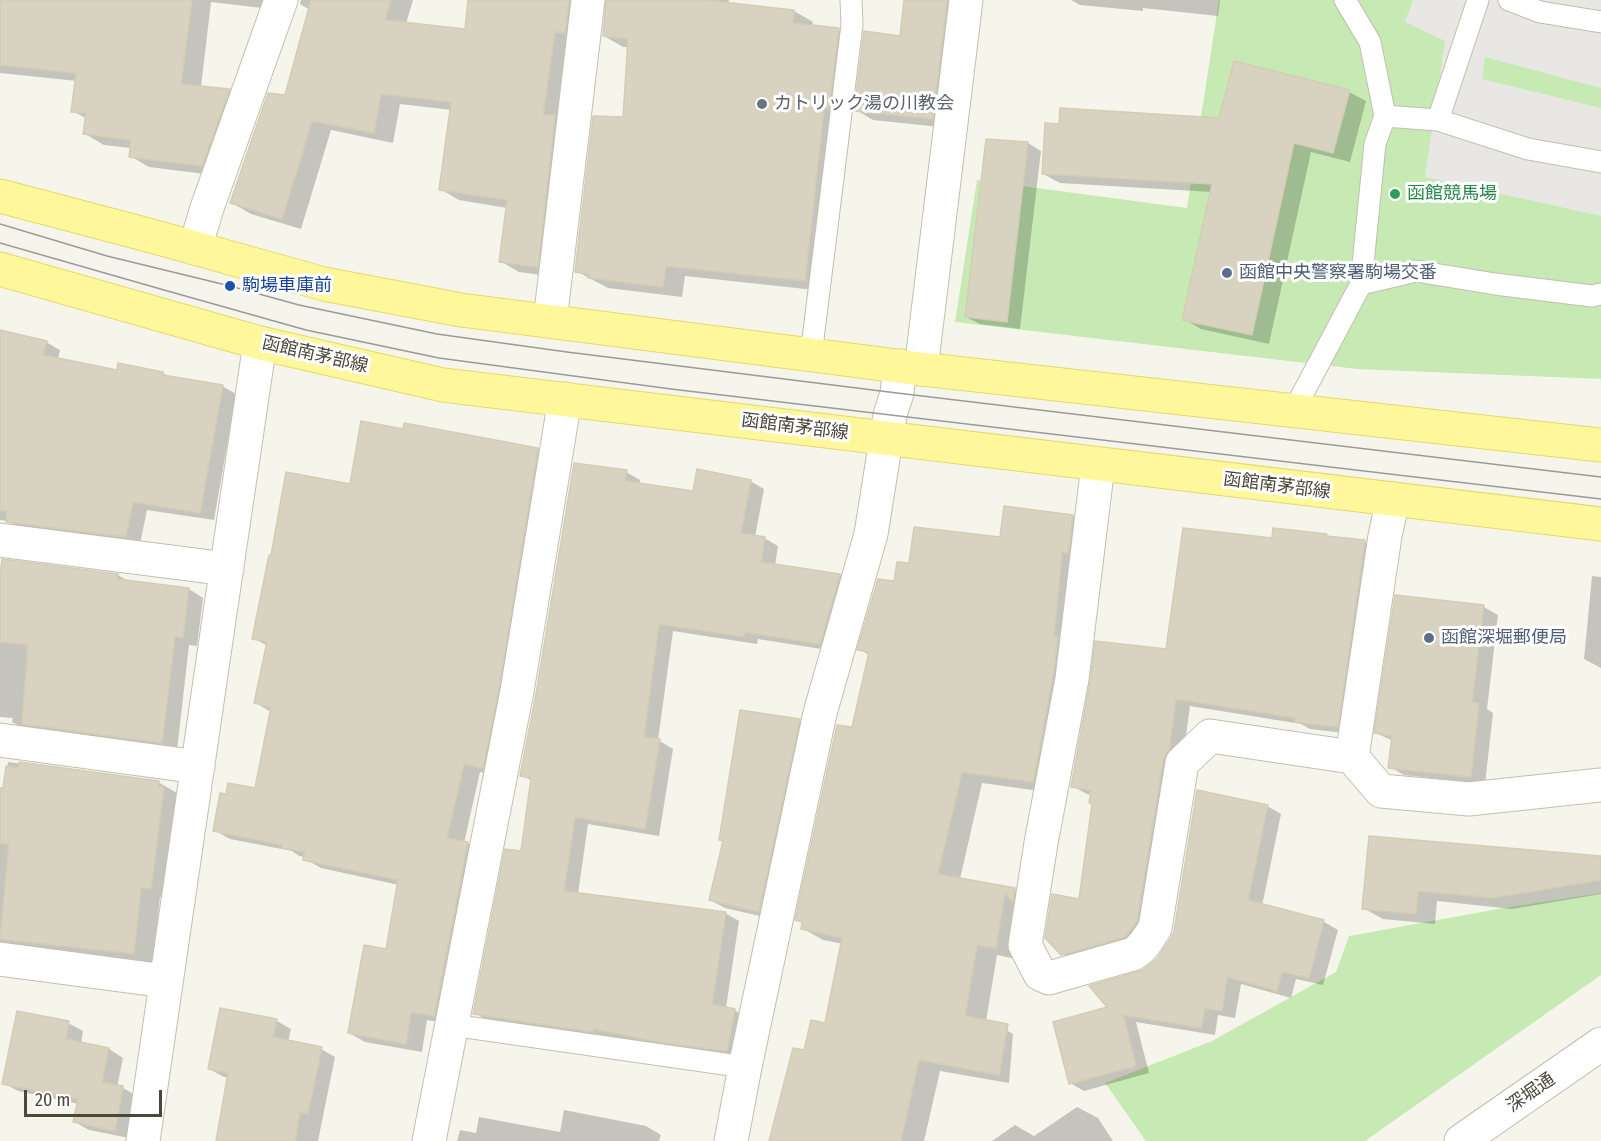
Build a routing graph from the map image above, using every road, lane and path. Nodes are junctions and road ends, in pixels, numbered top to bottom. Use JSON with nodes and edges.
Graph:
{"nodes":[{"id":1,"x":281,"y":0,"type":"edge"},
{"id":2,"x":588,"y":0,"type":"edge"},
{"id":3,"x":851,"y":0,"type":"edge"},
{"id":4,"x":966,"y":0,"type":"edge"},
{"id":5,"x":1345,"y":0,"type":"edge"},
{"id":6,"x":1478,"y":0,"type":"edge"},
{"id":7,"x":1509,"y":0,"type":"edge"},
{"id":8,"x":1601,"y":22,"type":"edge"},
{"id":9,"x":1385,"y":116,"type":"junction"},
{"id":10,"x":1438,"y":120,"type":"junction"},
{"id":11,"x":1601,"y":162,"type":"edge"},
{"id":12,"x":0,"y":196,"type":"edge"},
{"id":13,"x":195,"y":248,"type":"junction"},
{"id":14,"x":0,"y":269,"type":"edge"},
{"id":15,"x":1361,"y":284,"type":"junction"},
{"id":16,"x":1601,"y":294,"type":"edge"},
{"id":17,"x":550,"y":321,"type":"junction"},
{"id":18,"x":260,"y":343,"type":"junction"},
{"id":19,"x":811,"y":355,"type":"junction"},
{"id":20,"x":911,"y":368,"type":"junction"},
{"id":21,"x":565,"y":399,"type":"junction"},
{"id":22,"x":1294,"y":410,"type":"junction"},
{"id":23,"x":887,"y":438,"type":"junction"},
{"id":24,"x":1601,"y":445,"type":"edge"},
{"id":25,"x":1098,"y":465,"type":"junction"},
{"id":26,"x":1393,"y":499,"type":"junction"},
{"id":27,"x":1601,"y":524,"type":"edge"},
{"id":28,"x":0,"y":540,"type":"edge"},
{"id":29,"x":227,"y":569,"type":"junction"},
{"id":30,"x":0,"y":740,"type":"edge"},
{"id":31,"x":1352,"y":757,"type":"junction"},
{"id":32,"x":198,"y":767,"type":"junction"},
{"id":33,"x":1601,"y":785,"type":"edge"},
{"id":34,"x":0,"y":959,"type":"edge"},
{"id":35,"x":165,"y":981,"type":"junction"},
{"id":36,"x":452,"y":1025,"type":"junction"},
{"id":37,"x":1601,"y":1044,"type":"edge"},
{"id":38,"x":745,"y":1067,"type":"junction"},
{"id":39,"x":143,"y":1141,"type":"edge"},
{"id":40,"x":429,"y":1141,"type":"edge"},
{"id":41,"x":731,"y":1141,"type":"edge"},
{"id":42,"x":1461,"y":1141,"type":"edge"}],
"edges":[{"from":1,"to":13,"type":"street"},
{"from":2,"to":17,"type":"street"},
{"from":3,"to":19,"type":"lane"},
{"from":4,"to":20,"type":"street"},
{"from":5,"to":9,"type":"lane"},
{"from":6,"to":10,"type":"lane"},
{"from":7,"to":8,"type":"lane"},
{"from":9,"to":10,"type":"lane"},
{"from":9,"to":15,"type":"lane"},
{"from":10,"to":11,"type":"lane"},
{"from":12,"to":13,"type":"main road"},
{"from":13,"to":17,"type":"main road"},
{"from":14,"to":18,"type":"main road","name":"函館南茅部線"},
{"from":15,"to":16,"type":"lane"},
{"from":15,"to":22,"type":"lane"},
{"from":17,"to":19,"type":"main road"},
{"from":18,"to":21,"type":"main road","name":"函館南茅部線"},
{"from":18,"to":29,"type":"street"},
{"from":19,"to":20,"type":"main road"},
{"from":20,"to":22,"type":"main road"},
{"from":20,"to":23,"type":"street"},
{"from":21,"to":23,"type":"main road","name":"函館南茅部線"},
{"from":21,"to":36,"type":"street"},
{"from":22,"to":24,"type":"main road"},
{"from":23,"to":25,"type":"main road","name":"函館南茅部線"},
{"from":23,"to":38,"type":"street"},
{"from":25,"to":26,"type":"main road","name":"函館南茅部線"},
{"from":25,"to":31,"type":"street"},
{"from":26,"to":27,"type":"main road","name":"函館南茅部線"},
{"from":26,"to":31,"type":"street"},
{"from":28,"to":29,"type":"street"},
{"from":29,"to":32,"type":"street"},
{"from":30,"to":32,"type":"street"},
{"from":31,"to":33,"type":"street"},
{"from":32,"to":35,"type":"street"},
{"from":34,"to":35,"type":"street"},
{"from":35,"to":39,"type":"street"},
{"from":36,"to":38,"type":"lane"},
{"from":36,"to":40,"type":"street"},
{"from":37,"to":42,"type":"street","name":"深堀通"},
{"from":38,"to":41,"type":"street"}]}
